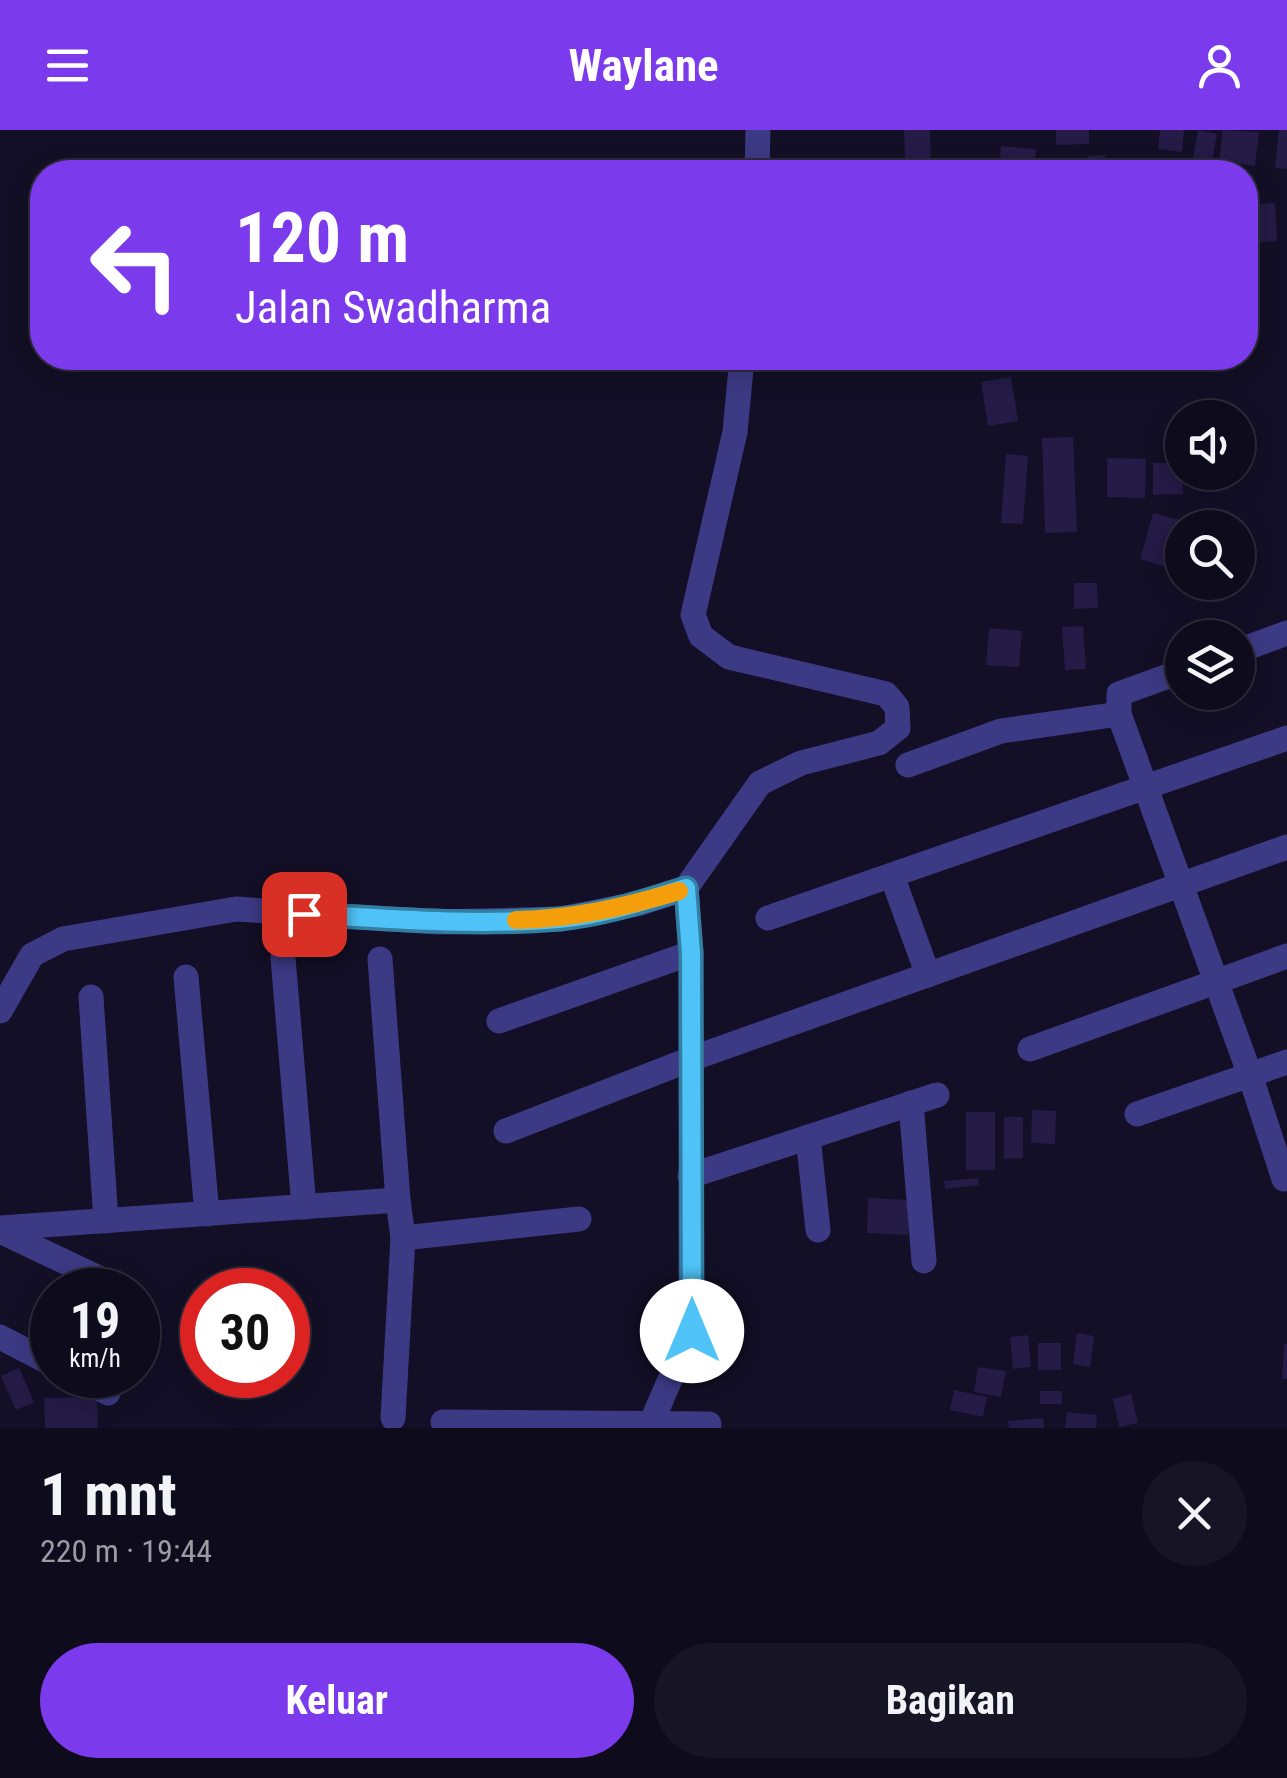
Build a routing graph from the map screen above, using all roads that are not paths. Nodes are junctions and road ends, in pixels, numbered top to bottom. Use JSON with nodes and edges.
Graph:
{"nodes":[{"id":1,"x":758,"y":130,"type":"edge"},
{"id":2,"x":757,"y":160,"type":"edge"},
{"id":3,"x":741,"y":370,"type":"edge"},
{"id":4,"x":1287,"y":633,"type":"edge"},
{"id":5,"x":1255,"y":645,"type":"edge"},
{"id":6,"x":1165,"y":677,"type":"edge"},
{"id":7,"x":1118,"y":714,"type":"junction"},
{"id":8,"x":1287,"y":738,"type":"edge"},
{"id":9,"x":908,"y":766,"type":"dead end"},
{"id":10,"x":1146,"y":788,"type":"junction"},
{"id":11,"x":1287,"y":847,"type":"edge"},
{"id":12,"x":892,"y":876,"type":"junction"},
{"id":13,"x":1182,"y":885,"type":"junction"},
{"id":14,"x":686,"y":888,"type":"junction"},
{"id":15,"x":768,"y":918,"type":"dead end"},
{"id":16,"x":691,"y":953,"type":"junction"},
{"id":17,"x":1287,"y":956,"type":"edge"},
{"id":18,"x":282,"y":958,"type":"dead end"},
{"id":19,"x":380,"y":959,"type":"dead end"},
{"id":20,"x":928,"y":976,"type":"junction"},
{"id":21,"x":186,"y":977,"type":"dead end"},
{"id":22,"x":1215,"y":981,"type":"junction"},
{"id":23,"x":91,"y":998,"type":"dead end"},
{"id":24,"x":0,"y":1012,"type":"edge"},
{"id":25,"x":499,"y":1021,"type":"dead end"},
{"id":26,"x":1030,"y":1049,"type":"dead end"},
{"id":27,"x":691,"y":1059,"type":"junction"},
{"id":28,"x":1287,"y":1062,"type":"edge"},
{"id":29,"x":1250,"y":1075,"type":"junction"},
{"id":30,"x":937,"y":1095,"type":"dead end"},
{"id":31,"x":911,"y":1103,"type":"junction"},
{"id":32,"x":1137,"y":1114,"type":"dead end"},
{"id":33,"x":506,"y":1131,"type":"dead end"},
{"id":34,"x":808,"y":1137,"type":"junction"},
{"id":35,"x":690,"y":1176,"type":"junction"},
{"id":36,"x":1284,"y":1180,"type":"dead end"},
{"id":37,"x":398,"y":1200,"type":"junction"},
{"id":38,"x":304,"y":1207,"type":"junction"},
{"id":39,"x":207,"y":1214,"type":"junction"},
{"id":40,"x":579,"y":1219,"type":"dead end"},
{"id":41,"x":106,"y":1221,"type":"junction"},
{"id":42,"x":0,"y":1230,"type":"edge"},
{"id":43,"x":818,"y":1230,"type":"dead end"},
{"id":44,"x":403,"y":1238,"type":"junction"},
{"id":45,"x":924,"y":1261,"type":"dead end"},
{"id":46,"x":79,"y":1268,"type":"edge"},
{"id":47,"x":0,"y":1336,"type":"edge"},
{"id":48,"x":30,"y":1352,"type":"edge"},
{"id":49,"x":393,"y":1418,"type":"dead end"},
{"id":50,"x":443,"y":1422,"type":"dead end"},
{"id":51,"x":709,"y":1424,"type":"dead end"},
{"id":52,"x":650,"y":1426,"type":"edge"}],
"edges":[{"from":1,"to":2,"type":"street"},
{"from":3,"to":14,"type":"street"},
{"from":4,"to":5,"type":"street"},
{"from":6,"to":7,"type":"street"},
{"from":7,"to":9,"type":"street"},
{"from":7,"to":10,"type":"street"},
{"from":8,"to":10,"type":"street"},
{"from":10,"to":12,"type":"street"},
{"from":10,"to":13,"type":"street"},
{"from":11,"to":13,"type":"street"},
{"from":12,"to":15,"type":"street"},
{"from":12,"to":20,"type":"street"},
{"from":13,"to":20,"type":"street"},
{"from":13,"to":22,"type":"street"},
{"from":14,"to":16,"type":"street"},
{"from":14,"to":24,"type":"street"},
{"from":16,"to":25,"type":"street"},
{"from":16,"to":27,"type":"street"},
{"from":17,"to":22,"type":"street"},
{"from":18,"to":38,"type":"street"},
{"from":19,"to":37,"type":"street"},
{"from":20,"to":27,"type":"street"},
{"from":21,"to":39,"type":"street"},
{"from":22,"to":26,"type":"street"},
{"from":22,"to":29,"type":"street"},
{"from":23,"to":41,"type":"street"},
{"from":27,"to":33,"type":"street"},
{"from":27,"to":35,"type":"street"},
{"from":28,"to":29,"type":"street"},
{"from":29,"to":32,"type":"street"},
{"from":29,"to":36,"type":"street"},
{"from":30,"to":31,"type":"street"},
{"from":31,"to":34,"type":"street"},
{"from":31,"to":45,"type":"street"},
{"from":34,"to":35,"type":"street"},
{"from":34,"to":43,"type":"street"},
{"from":35,"to":52,"type":"street"},
{"from":37,"to":38,"type":"street"},
{"from":37,"to":44,"type":"street"},
{"from":38,"to":39,"type":"street"},
{"from":39,"to":41,"type":"street"},
{"from":40,"to":44,"type":"street"},
{"from":41,"to":42,"type":"street"},
{"from":42,"to":46,"type":"street"},
{"from":44,"to":49,"type":"street"},
{"from":47,"to":48,"type":"street"},
{"from":50,"to":52,"type":"street"},
{"from":51,"to":52,"type":"street"}]}
